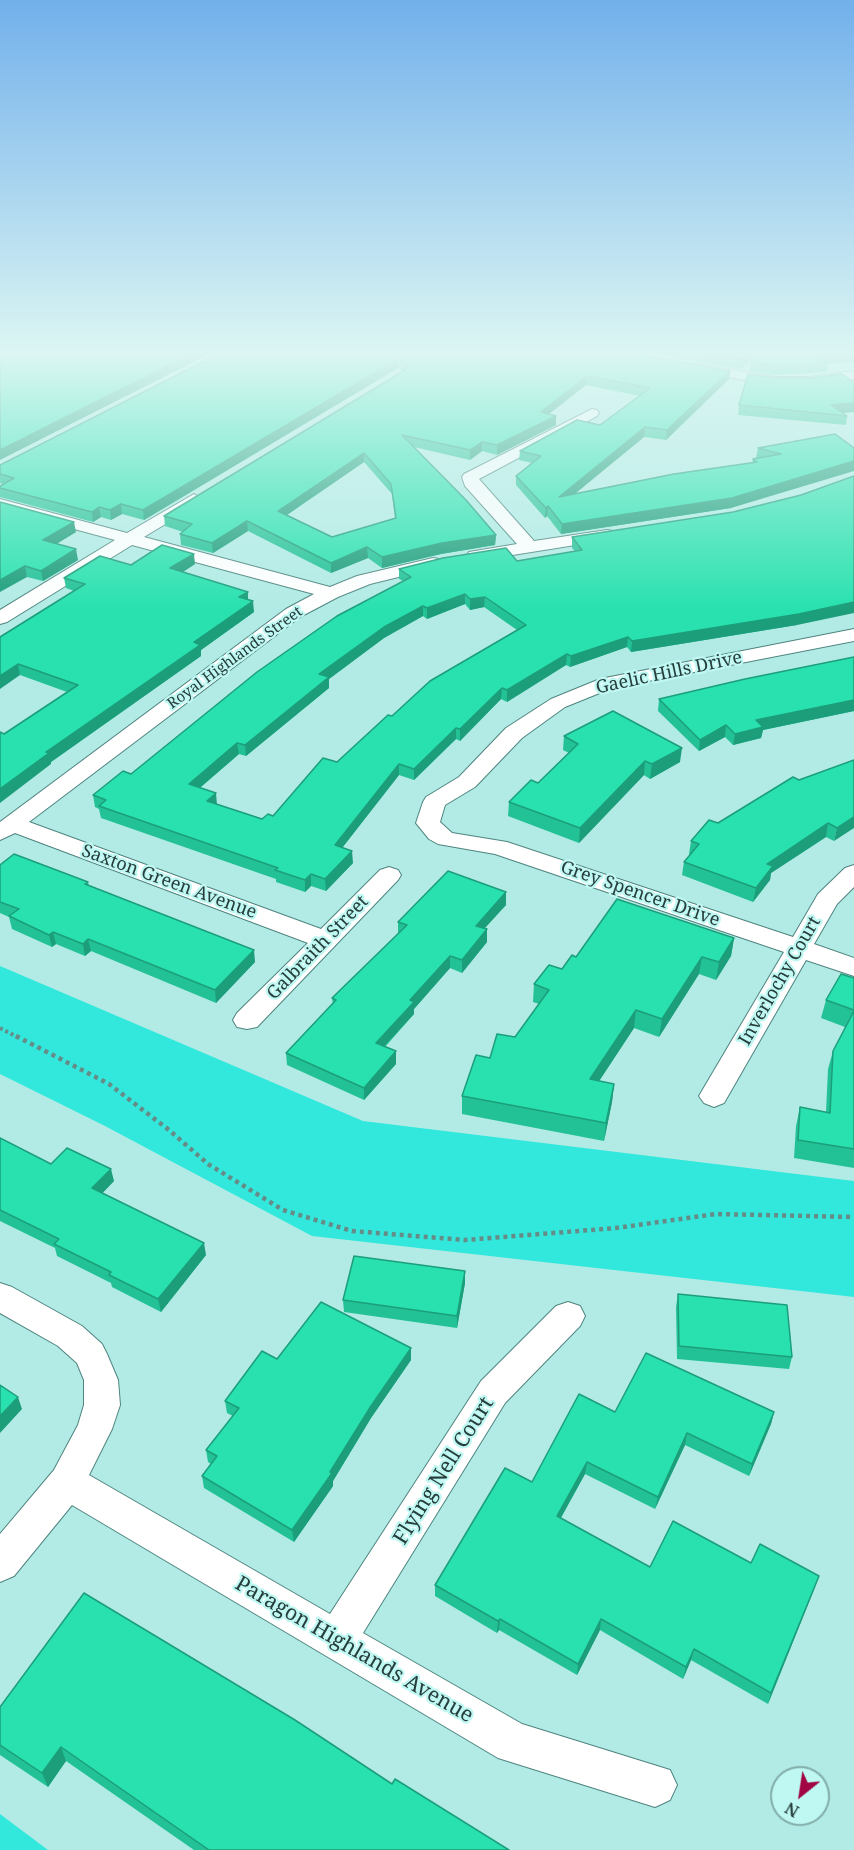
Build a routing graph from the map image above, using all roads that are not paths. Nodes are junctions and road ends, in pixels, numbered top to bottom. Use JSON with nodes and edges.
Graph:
{"nodes":[{"id":1,"x":542,"y":438,"type":"edge"},
{"id":2,"x":208,"y":491,"type":"edge"},
{"id":3,"x":0,"y":504,"type":"edge"},
{"id":4,"x":0,"y":518,"type":"edge"},
{"id":5,"x":628,"y":532,"type":"edge"},
{"id":6,"x":120,"y":544,"type":"junction"},
{"id":7,"x":530,"y":547,"type":"junction"},
{"id":8,"x":331,"y":593,"type":"junction"},
{"id":9,"x":306,"y":605,"type":"junction"},
{"id":10,"x":0,"y":618,"type":"edge"},
{"id":11,"x":854,"y":634,"type":"edge"},
{"id":12,"x":428,"y":823,"type":"joint"},
{"id":13,"x":6,"y":828,"type":"edge"},
{"id":14,"x":854,"y":873,"type":"edge"},
{"id":15,"x":388,"y":876,"type":"dead end"},
{"id":16,"x":325,"y":940,"type":"junction"},
{"id":17,"x":798,"y":948,"type":"junction"},
{"id":18,"x":854,"y":967,"type":"edge"},
{"id":19,"x":247,"y":1020,"type":"dead end"},
{"id":20,"x":714,"y":1096,"type":"dead end"},
{"id":21,"x":0,"y":1297,"type":"edge"},
{"id":22,"x":568,"y":1316,"type":"dead end"},
{"id":23,"x":67,"y":1482,"type":"junction"},
{"id":24,"x":0,"y":1563,"type":"edge"},
{"id":25,"x":337,"y":1639,"type":"junction"},
{"id":26,"x":655,"y":1785,"type":"dead end"}],
"edges":[{"from":1,"to":7,"type":"street"},
{"from":2,"to":6,"type":"street"},
{"from":3,"to":6,"type":"street"},
{"from":4,"to":6,"type":"street"},
{"from":5,"to":7,"type":"street","name":"Royal Highlands Street"},
{"from":6,"to":8,"type":"street"},
{"from":6,"to":9,"type":"street"},
{"from":6,"to":10,"type":"street"},
{"from":7,"to":8,"type":"street","name":"Royal Highlands Street"},
{"from":8,"to":9,"type":"street","name":"Royal Highlands Street"},
{"from":9,"to":13,"type":"street","name":"Royal Highlands Street"},
{"from":11,"to":12,"type":"street","name":"Gaelic Hills Drive"},
{"from":12,"to":17,"type":"street","name":"Grey Spencer Drive"},
{"from":13,"to":16,"type":"street","name":"Saxton Green Avenue"},
{"from":14,"to":17,"type":"street","name":"Inverlochy Court"},
{"from":15,"to":16,"type":"street","name":"Galbraith Street"},
{"from":16,"to":19,"type":"street","name":"Galbraith Street"},
{"from":17,"to":18,"type":"street","name":"Grey Spencer Drive"},
{"from":17,"to":20,"type":"street","name":"Inverlochy Court"},
{"from":21,"to":23,"type":"street"},
{"from":22,"to":25,"type":"street","name":"Flying Nell Court"},
{"from":23,"to":24,"type":"street"},
{"from":23,"to":25,"type":"street","name":"Paragon Highlands Avenue"},
{"from":25,"to":26,"type":"street","name":"Paragon Highlands Avenue"}]}
